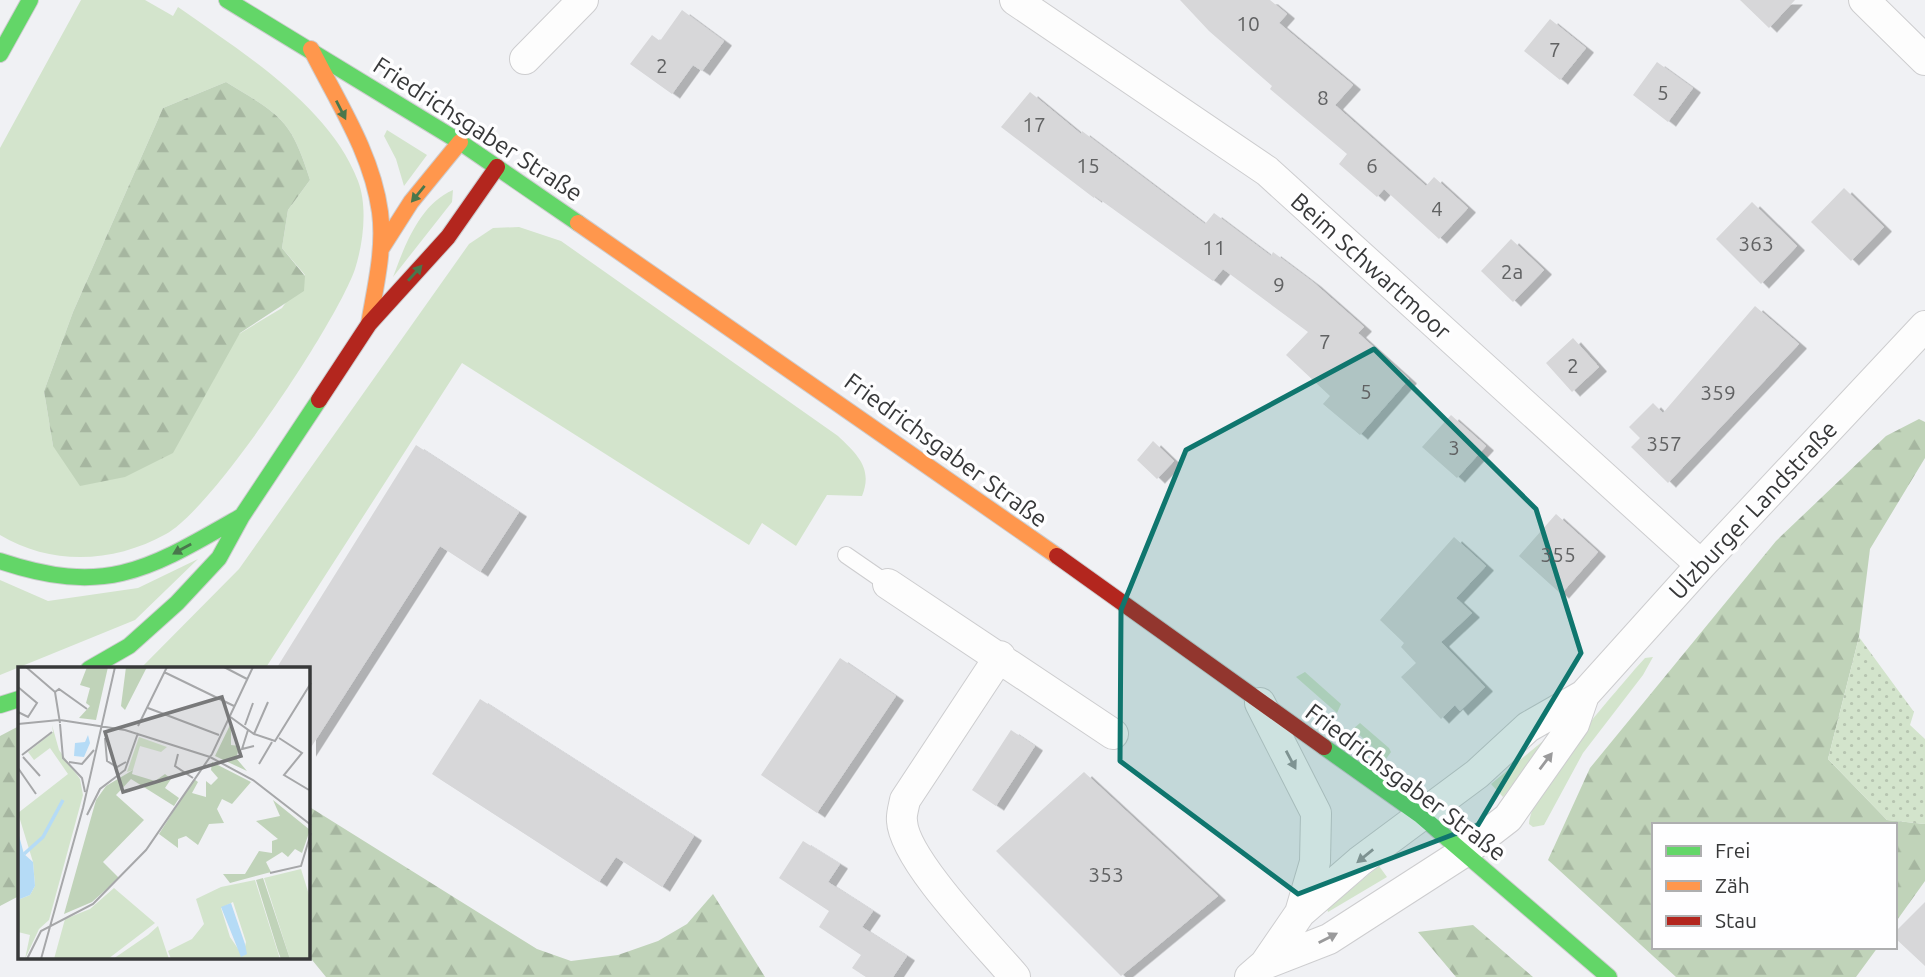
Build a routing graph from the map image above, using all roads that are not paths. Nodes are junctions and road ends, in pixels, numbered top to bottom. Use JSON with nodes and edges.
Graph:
{"nodes":[{"id":1,"x":30,"y":0,"type":"edge"},
{"id":2,"x":227,"y":0,"type":"edge"},
{"id":3,"x":583,"y":0,"type":"edge"},
{"id":4,"x":1015,"y":0,"type":"edge"},
{"id":5,"x":1864,"y":0,"type":"edge"},
{"id":6,"x":311,"y":49,"type":"junction"},
{"id":7,"x":0,"y":54,"type":"edge"},
{"id":8,"x":525,"y":59,"type":"dead end"},
{"id":9,"x":1925,"y":60,"type":"edge"},
{"id":10,"x":460,"y":142,"type":"junction"},
{"id":11,"x":498,"y":167,"type":"junction"},
{"id":12,"x":381,"y":249,"type":"junction"},
{"id":13,"x":369,"y":324,"type":"junction"},
{"id":14,"x":1925,"y":326,"type":"edge"},
{"id":15,"x":242,"y":516,"type":"junction"},
{"id":16,"x":846,"y":555,"type":"dead end"},
{"id":17,"x":0,"y":561,"type":"edge"},
{"id":18,"x":1701,"y":565,"type":"junction"},
{"id":19,"x":888,"y":584,"type":"joint"},
{"id":20,"x":1000,"y":656,"type":"junction"},
{"id":21,"x":92,"y":667,"type":"edge"},
{"id":22,"x":1584,"y":695,"type":"junction"},
{"id":23,"x":18,"y":699,"type":"edge"},
{"id":24,"x":1258,"y":699,"type":"junction"},
{"id":25,"x":0,"y":705,"type":"edge"},
{"id":26,"x":1113,"y":734,"type":"dead end"},
{"id":27,"x":1420,"y":815,"type":"junction"},
{"id":28,"x":1464,"y":852,"type":"junction"},
{"id":29,"x":1300,"y":913,"type":"junction"},
{"id":30,"x":1258,"y":970,"type":"edge"},
{"id":31,"x":1016,"y":977,"type":"edge"},
{"id":32,"x":1609,"y":977,"type":"edge"}],
"edges":[{"from":1,"to":7,"type":"main road"},
{"from":2,"to":6,"type":"main road","name":"Friedrichsgaber Straße"},
{"from":3,"to":8,"type":"street"},
{"from":4,"to":18,"type":"street","name":"Beim Schwartmoor"},
{"from":5,"to":9,"type":"street"},
{"from":6,"to":10,"type":"main road","name":"Friedrichsgaber Straße"},
{"from":6,"to":12,"type":"main road","one_way":true},
{"from":10,"to":11,"type":"main road","name":"Friedrichsgaber Straße"},
{"from":10,"to":12,"type":"main road","one_way":true},
{"from":13,"to":11,"type":"main road","one_way":true},
{"from":11,"to":24,"type":"main road","name":"Friedrichsgaber Straße"},
{"from":12,"to":13,"type":"main road"},
{"from":13,"to":15,"type":"main road"},
{"from":14,"to":18,"type":"street","name":"Ulzburger Landstraße"},
{"from":15,"to":17,"type":"main road","one_way":true},
{"from":15,"to":21,"type":"main road"},
{"from":16,"to":19,"type":"lane"},
{"from":18,"to":22,"type":"street","name":"Ulzburger Landstraße"},
{"from":19,"to":20,"type":"street"},
{"from":20,"to":26,"type":"street"},
{"from":20,"to":31,"type":"street"},
{"from":22,"to":27,"type":"street","name":"Ulzburger Landstraße"},
{"from":28,"to":22,"type":"street","name":"Ulzburger Landstraße","one_way":true},
{"from":23,"to":25,"type":"main road"},
{"from":24,"to":27,"type":"main road","name":"Friedrichsgaber Straße"},
{"from":24,"to":29,"type":"street","name":"Ulzburger Landstraße","one_way":true},
{"from":27,"to":28,"type":"main road","name":"Friedrichsgaber Straße"},
{"from":27,"to":29,"type":"street","name":"Ulzburger Landstraße","one_way":true},
{"from":30,"to":28,"type":"street","name":"Ulzburger Landstraße","one_way":true},
{"from":28,"to":32,"type":"main road","name":"Friedrichsgaber Straße"},
{"from":29,"to":30,"type":"street","name":"Ulzburger Landstraße"}]}
